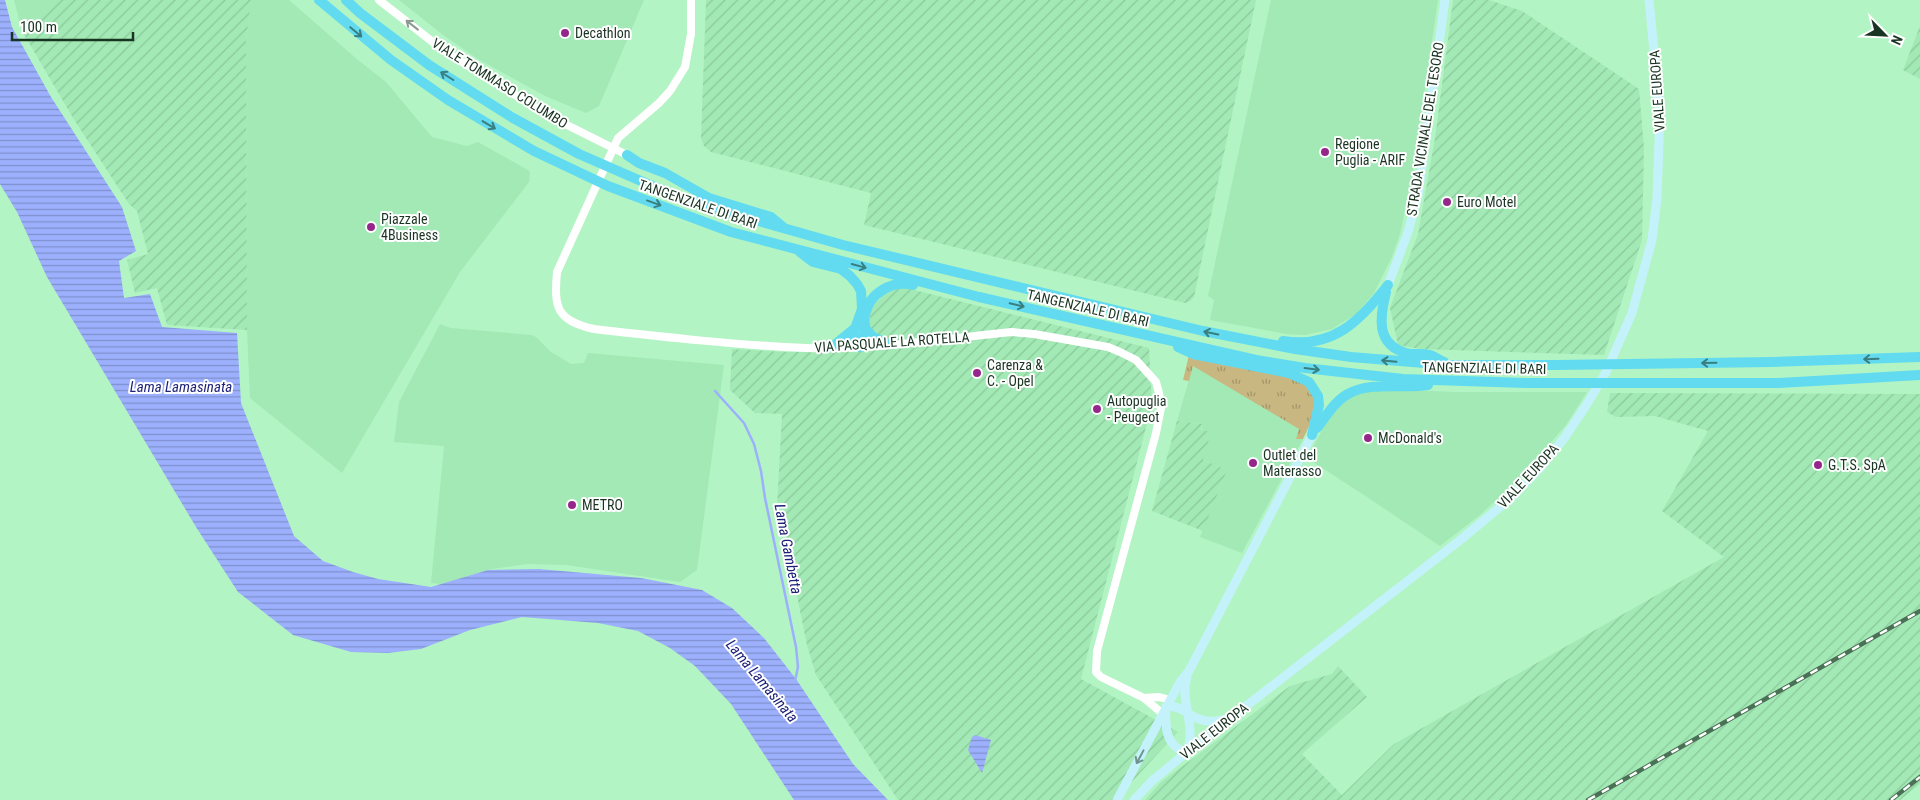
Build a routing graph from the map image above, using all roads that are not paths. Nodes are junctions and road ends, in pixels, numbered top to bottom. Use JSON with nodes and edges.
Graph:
{"nodes":[{"id":1,"x":319,"y":0,"type":"edge"},
{"id":2,"x":346,"y":0,"type":"edge"},
{"id":3,"x":379,"y":0,"type":"edge"},
{"id":4,"x":691,"y":0,"type":"edge"},
{"id":5,"x":1445,"y":0,"type":"edge"},
{"id":6,"x":1648,"y":0,"type":"edge"},
{"id":7,"x":627,"y":155,"type":"joint"},
{"id":8,"x":787,"y":230,"type":"junction"},
{"id":9,"x":798,"y":250,"type":"junction"},
{"id":10,"x":1388,"y":285,"type":"junction"},
{"id":11,"x":979,"y":297,"type":"junction"},
{"id":12,"x":860,"y":328,"type":"junction"},
{"id":13,"x":1156,"y":337,"type":"junction"},
{"id":14,"x":1243,"y":340,"type":"junction"},
{"id":15,"x":888,"y":344,"type":"junction"},
{"id":16,"x":832,"y":347,"type":"junction"},
{"id":17,"x":860,"y":347,"type":"junction"},
{"id":18,"x":1920,"y":356,"type":"edge"},
{"id":19,"x":1449,"y":364,"type":"junction"},
{"id":20,"x":1920,"y":375,"type":"edge"},
{"id":21,"x":1453,"y":382,"type":"junction"},
{"id":22,"x":1312,"y":435,"type":"junction"},
{"id":23,"x":1189,"y":671,"type":"junction"},
{"id":24,"x":1144,"y":698,"type":"junction"},
{"id":25,"x":1166,"y":707,"type":"junction"},
{"id":26,"x":1188,"y":713,"type":"junction"},
{"id":27,"x":1229,"y":719,"type":"junction"},
{"id":28,"x":1187,"y":752,"type":"junction"},
{"id":29,"x":1117,"y":800,"type":"edge"},
{"id":30,"x":1134,"y":800,"type":"edge"}],
"edges":[{"from":1,"to":9,"type":"highway","name":"TANGENZIALE DI BARI","one_way":true},
{"from":8,"to":2,"type":"highway","name":"TANGENZIALE DI BARI","one_way":true},
{"from":7,"to":3,"type":"street","name":"VIALE TOMMASO COLUMBO","one_way":true},
{"from":4,"to":16,"type":"street","name":"VIA PASQUALE LA ROTELLA"},
{"from":5,"to":10,"type":"main road","name":"STRADA VICINALE DEL TESORO"},
{"from":6,"to":27,"type":"main road","name":"VIALE EUROPA"},
{"from":7,"to":8,"type":"highway"},
{"from":14,"to":8,"type":"highway","name":"TANGENZIALE DI BARI","one_way":true},
{"from":9,"to":11,"type":"highway","name":"TANGENZIALE DI BARI","one_way":true},
{"from":9,"to":12,"type":"highway"},
{"from":10,"to":14,"type":"highway"},
{"from":10,"to":19,"type":"highway"},
{"from":11,"to":12,"type":"highway"},
{"from":11,"to":13,"type":"highway","name":"TANGENZIALE DI BARI","one_way":true},
{"from":12,"to":15,"type":"highway"},
{"from":12,"to":16,"type":"highway"},
{"from":12,"to":17,"type":"highway"},
{"from":13,"to":21,"type":"highway","name":"TANGENZIALE DI BARI","one_way":true},
{"from":13,"to":22,"type":"highway"},
{"from":19,"to":14,"type":"highway","name":"TANGENZIALE DI BARI","one_way":true},
{"from":15,"to":17,"type":"street","name":"VIA PASQUALE LA ROTELLA"},
{"from":15,"to":24,"type":"street","name":"VIA PASQUALE LA ROTELLA"},
{"from":16,"to":17,"type":"street","name":"VIA PASQUALE LA ROTELLA"},
{"from":18,"to":19,"type":"highway","name":"TANGENZIALE DI BARI","one_way":true},
{"from":20,"to":21,"type":"highway","name":"TANGENZIALE DI BARI"},
{"from":21,"to":22,"type":"highway"},
{"from":22,"to":23,"type":"main road"},
{"from":23,"to":25,"type":"main road"},
{"from":23,"to":26,"type":"main road"},
{"from":24,"to":25,"type":"street"},
{"from":24,"to":25,"type":"street"},
{"from":25,"to":26,"type":"main road"},
{"from":25,"to":28,"type":"main road"},
{"from":25,"to":29,"type":"main road","one_way":true},
{"from":26,"to":27,"type":"main road"},
{"from":26,"to":28,"type":"main road"},
{"from":27,"to":28,"type":"main road","name":"VIALE EUROPA"},
{"from":28,"to":30,"type":"main road","name":"VIALE EUROPA"}]}
